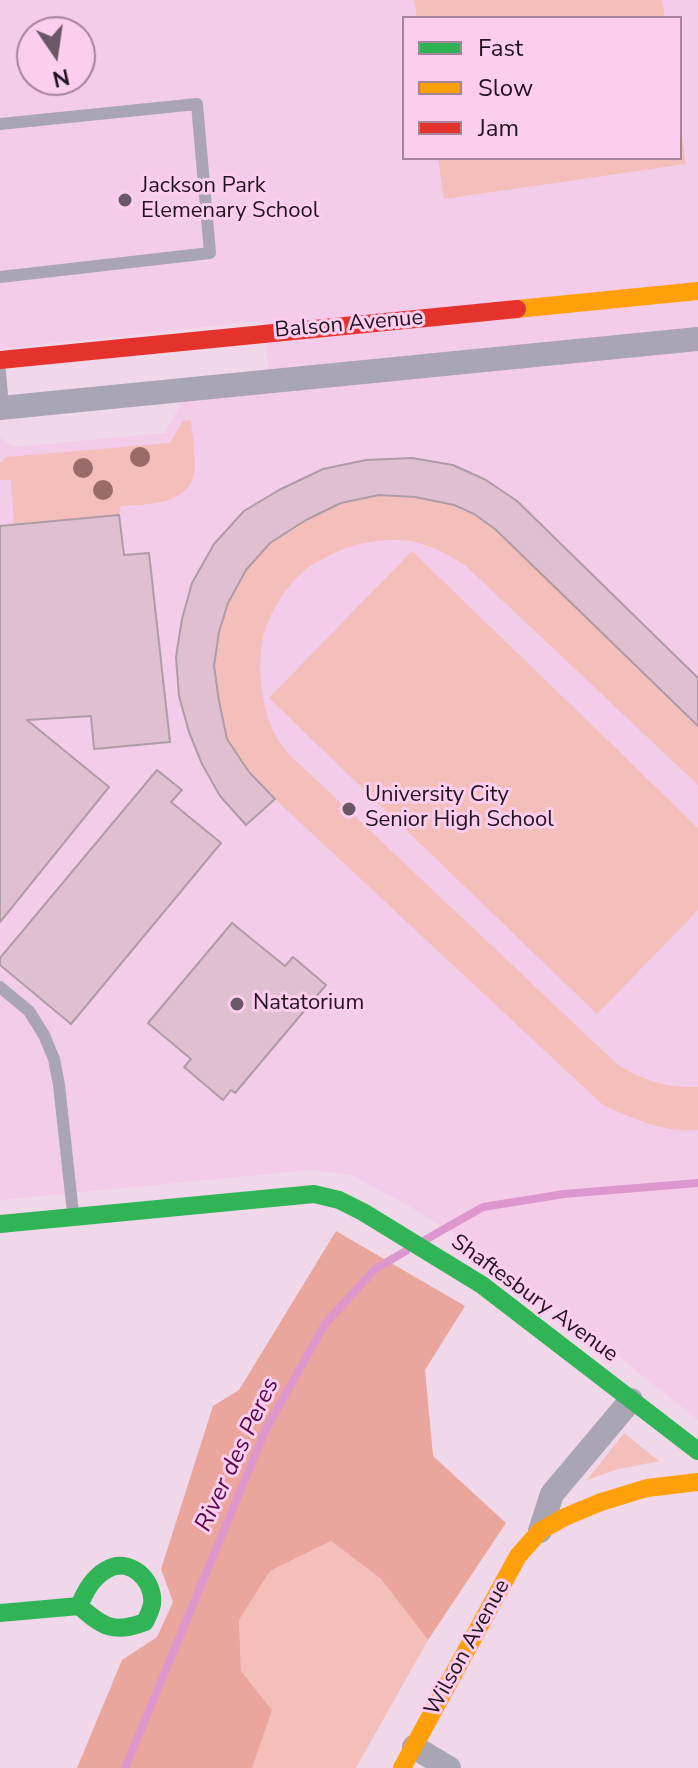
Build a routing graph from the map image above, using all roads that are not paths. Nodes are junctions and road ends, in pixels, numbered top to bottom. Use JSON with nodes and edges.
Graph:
{"nodes":[{"id":1,"x":0,"y":124,"type":"edge"},
{"id":2,"x":0,"y":277,"type":"edge"},
{"id":3,"x":698,"y":291,"type":"edge"},
{"id":4,"x":698,"y":339,"type":"edge"},
{"id":5,"x":0,"y":360,"type":"edge"},
{"id":6,"x":0,"y":371,"type":"edge"},
{"id":7,"x":1,"y":408,"type":"edge"},
{"id":8,"x":0,"y":987,"type":"edge"},
{"id":9,"x":74,"y":1216,"type":"junction"},
{"id":10,"x":0,"y":1224,"type":"edge"},
{"id":11,"x":631,"y":1400,"type":"junction"},
{"id":12,"x":698,"y":1451,"type":"edge"},
{"id":13,"x":698,"y":1482,"type":"edge"},
{"id":14,"x":540,"y":1531,"type":"junction"},
{"id":15,"x":79,"y":1606,"type":"dead end"},
{"id":16,"x":0,"y":1613,"type":"edge"},
{"id":17,"x":408,"y":1757,"type":"edge"},
{"id":18,"x":449,"y":1768,"type":"edge"}],
"edges":[{"from":1,"to":2,"type":"lane"},
{"from":3,"to":5,"type":"street","name":"Balson Avenue"},
{"from":4,"to":7,"type":"street"},
{"from":6,"to":7,"type":"lane"},
{"from":8,"to":9,"type":"lane"},
{"from":9,"to":10,"type":"street","name":"Shaftesbury Avenue"},
{"from":9,"to":11,"type":"street","name":"Shaftesbury Avenue"},
{"from":11,"to":12,"type":"street","name":"Shaftesbury Avenue"},
{"from":11,"to":14,"type":"street","name":"Wilson Avenue"},
{"from":13,"to":14,"type":"street","name":"Wilson Avenue"},
{"from":14,"to":17,"type":"street","name":"Wilson Avenue"},
{"from":15,"to":16,"type":"street"},
{"from":17,"to":18,"type":"street"}]}
